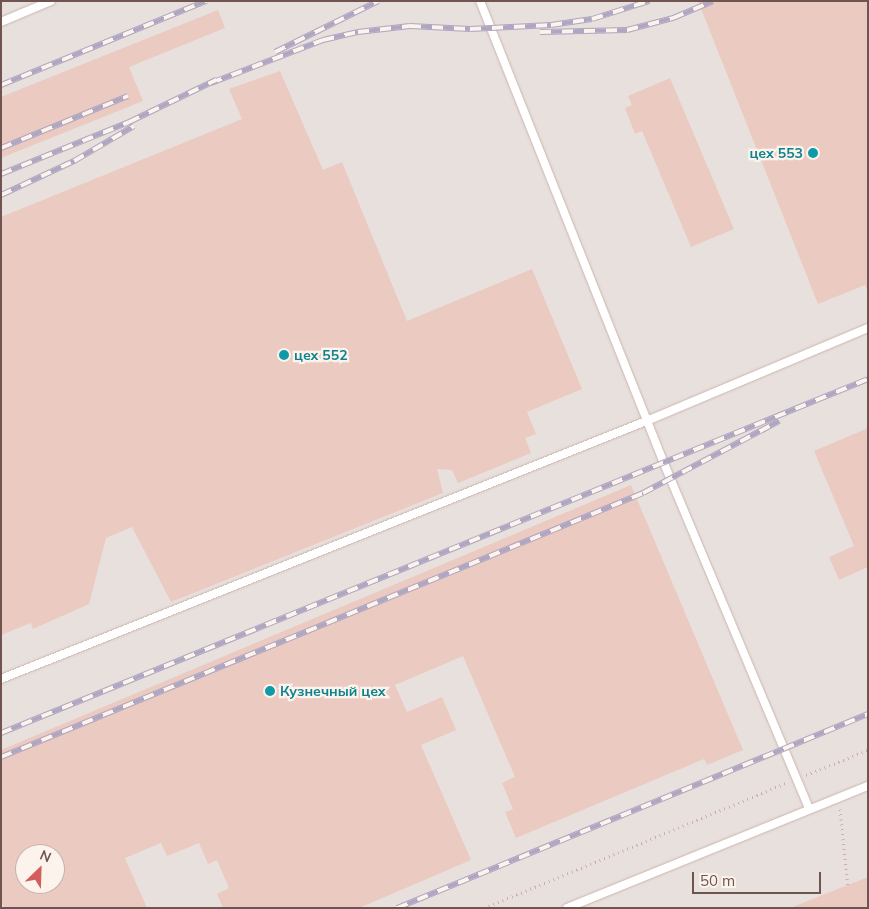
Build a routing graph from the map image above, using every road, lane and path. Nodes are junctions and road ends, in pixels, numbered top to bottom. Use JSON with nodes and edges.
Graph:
{"nodes":[{"id":1,"x":51,"y":1,"type":"edge"},
{"id":2,"x":480,"y":1,"type":"edge"},
{"id":3,"x":1,"y":22,"type":"edge"},
{"id":4,"x":868,"y":328,"type":"edge"},
{"id":5,"x":649,"y":420,"type":"junction"},
{"id":6,"x":1,"y":679,"type":"edge"},
{"id":7,"x":868,"y":750,"type":"edge"},
{"id":8,"x":796,"y":779,"type":"junction"},
{"id":9,"x":868,"y":786,"type":"edge"},
{"id":10,"x":839,"y":798,"type":"junction"},
{"id":11,"x":808,"y":809,"type":"junction"},
{"id":12,"x":848,"y":888,"type":"dead end"},
{"id":13,"x":484,"y":908,"type":"edge"},
{"id":14,"x":567,"y":908,"type":"edge"}],
"edges":[{"from":1,"to":3,"type":"lane"},
{"from":2,"to":5,"type":"lane"},
{"from":4,"to":5,"type":"lane"},
{"from":5,"to":6,"type":"lane"},
{"from":5,"to":8,"type":"lane"},
{"from":7,"to":8,"type":"path"},
{"from":8,"to":11,"type":"lane"},
{"from":8,"to":13,"type":"path"},
{"from":9,"to":10,"type":"lane"},
{"from":10,"to":11,"type":"lane"},
{"from":10,"to":12,"type":"path"},
{"from":11,"to":14,"type":"lane"}]}
